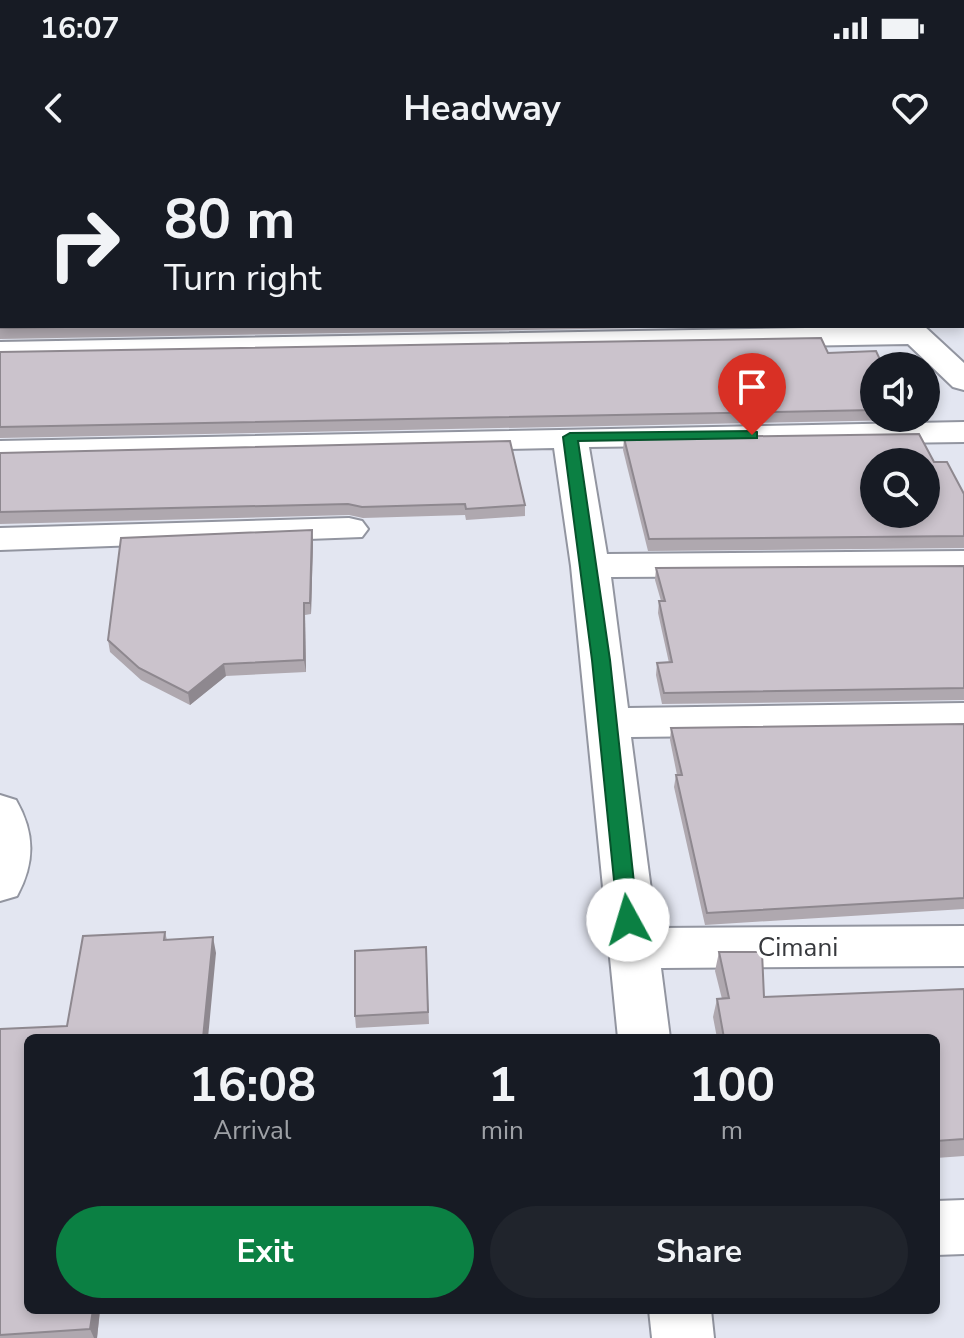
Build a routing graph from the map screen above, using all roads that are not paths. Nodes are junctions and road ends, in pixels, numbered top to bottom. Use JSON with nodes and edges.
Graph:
{"nodes":[{"id":1,"x":911,"y":331,"type":"edge"},
{"id":2,"x":0,"y":351,"type":"edge"},
{"id":3,"x":964,"y":380,"type":"edge"},
{"id":4,"x":964,"y":432,"type":"edge"},
{"id":5,"x":570,"y":437,"type":"junction"},
{"id":6,"x":0,"y":451,"type":"edge"},
{"id":7,"x":349,"y":529,"type":"dead end"},
{"id":8,"x":0,"y":539,"type":"edge"},
{"id":9,"x":964,"y":563,"type":"edge"},
{"id":10,"x":590,"y":566,"type":"junction"},
{"id":11,"x":964,"y":718,"type":"edge"},
{"id":12,"x":608,"y":723,"type":"junction"},
{"id":13,"x":0,"y":812,"type":"edge"},
{"id":14,"x":0,"y":883,"type":"edge"},
{"id":15,"x":964,"y":946,"type":"edge"},
{"id":16,"x":631,"y":948,"type":"junction"},
{"id":17,"x":643,"y":1034,"type":"edge"},
{"id":18,"x":964,"y":1227,"type":"edge"},
{"id":19,"x":940,"y":1228,"type":"edge"},
{"id":20,"x":680,"y":1314,"type":"edge"},
{"id":21,"x":683,"y":1338,"type":"edge"}],
"edges":[{"from":1,"to":2,"type":"street"},
{"from":1,"to":3,"type":"street"},
{"from":4,"to":5,"type":"street"},
{"from":5,"to":6,"type":"street"},
{"from":5,"to":10,"type":"street"},
{"from":7,"to":8,"type":"street"},
{"from":9,"to":10,"type":"street"},
{"from":10,"to":12,"type":"street"},
{"from":11,"to":12,"type":"street"},
{"from":12,"to":16,"type":"street"},
{"from":13,"to":14,"type":"street"},
{"from":15,"to":16,"type":"street","name":"Cimani"},
{"from":16,"to":17,"type":"street"},
{"from":18,"to":19,"type":"street"},
{"from":20,"to":21,"type":"street"}]}
